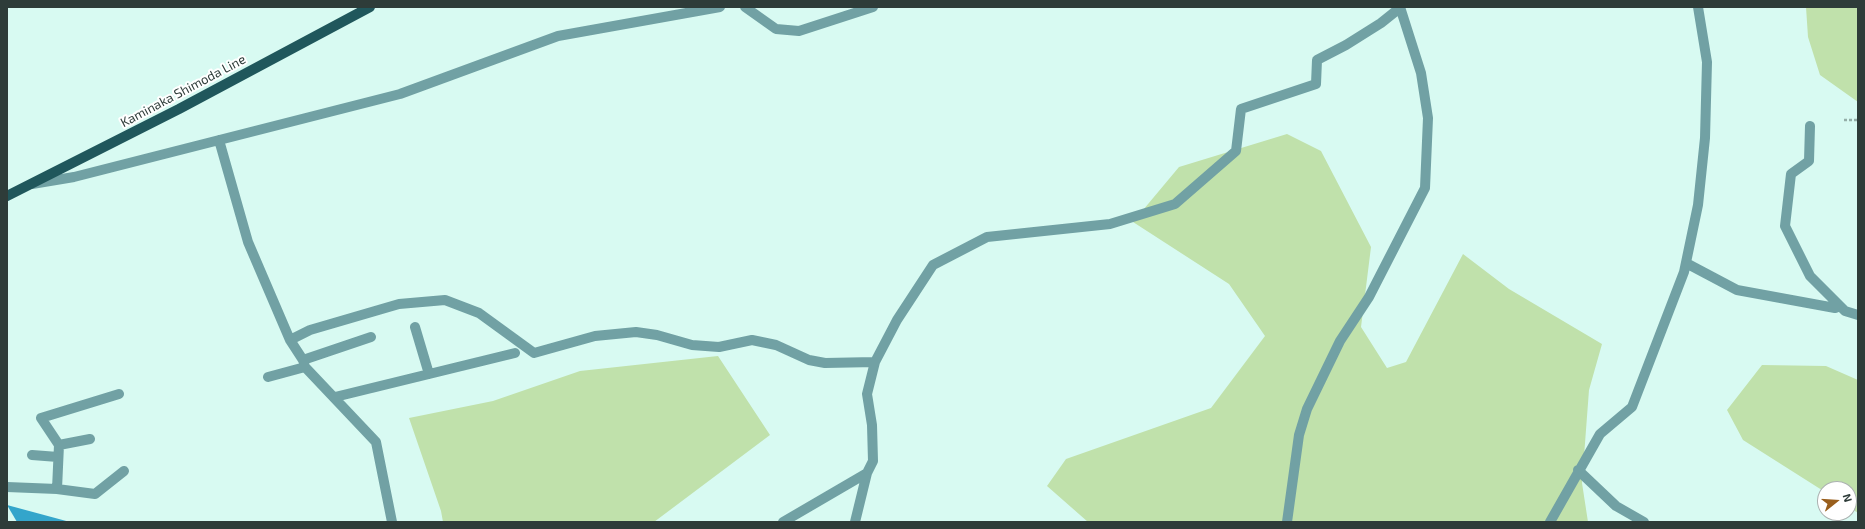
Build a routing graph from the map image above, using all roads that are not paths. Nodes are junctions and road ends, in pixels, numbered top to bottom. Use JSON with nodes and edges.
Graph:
{"nodes":[{"id":1,"x":370,"y":7,"type":"edge"},
{"id":2,"x":720,"y":7,"type":"edge"},
{"id":3,"x":745,"y":7,"type":"edge"},
{"id":4,"x":874,"y":7,"type":"edge"},
{"id":5,"x":1401,"y":7,"type":"edge"},
{"id":6,"x":1698,"y":7,"type":"edge"},
{"id":7,"x":1810,"y":126,"type":"dead end"},
{"id":8,"x":219,"y":140,"type":"junction"},
{"id":9,"x":28,"y":185,"type":"junction"},
{"id":10,"x":7,"y":196,"type":"edge"},
{"id":11,"x":1686,"y":263,"type":"junction"},
{"id":12,"x":1840,"y":306,"type":"junction"},
{"id":13,"x":1858,"y":315,"type":"edge"},
{"id":14,"x":415,"y":327,"type":"dead end"},
{"id":15,"x":371,"y":337,"type":"dead end"},
{"id":16,"x":290,"y":340,"type":"junction"},
{"id":17,"x":515,"y":353,"type":"dead end"},
{"id":18,"x":875,"y":362,"type":"junction"},
{"id":19,"x":304,"y":364,"type":"junction"},
{"id":20,"x":429,"y":374,"type":"junction"},
{"id":21,"x":268,"y":377,"type":"dead end"},
{"id":22,"x":119,"y":394,"type":"dead end"},
{"id":23,"x":335,"y":397,"type":"junction"},
{"id":24,"x":90,"y":439,"type":"dead end"},
{"id":25,"x":59,"y":445,"type":"junction"},
{"id":26,"x":32,"y":455,"type":"dead end"},
{"id":27,"x":58,"y":457,"type":"junction"},
{"id":28,"x":1578,"y":470,"type":"junction"},
{"id":29,"x":124,"y":471,"type":"dead end"},
{"id":30,"x":867,"y":473,"type":"junction"},
{"id":31,"x":7,"y":487,"type":"edge"},
{"id":32,"x":57,"y":489,"type":"junction"},
{"id":33,"x":392,"y":522,"type":"edge"},
{"id":34,"x":783,"y":522,"type":"edge"},
{"id":35,"x":855,"y":522,"type":"edge"},
{"id":36,"x":1287,"y":522,"type":"edge"},
{"id":37,"x":1550,"y":522,"type":"edge"},
{"id":38,"x":1644,"y":522,"type":"edge"}],
"edges":[{"from":1,"to":9,"type":"main road","name":"Kaminaka Shimoda Line"},
{"from":2,"to":8,"type":"street"},
{"from":3,"to":4,"type":"street"},
{"from":5,"to":18,"type":"street"},
{"from":5,"to":36,"type":"street"},
{"from":6,"to":11,"type":"street"},
{"from":7,"to":12,"type":"street"},
{"from":8,"to":9,"type":"street"},
{"from":8,"to":16,"type":"street"},
{"from":9,"to":10,"type":"main road","name":"Kaminaka Shimoda Line"},
{"from":11,"to":12,"type":"street"},
{"from":11,"to":28,"type":"street"},
{"from":12,"to":13,"type":"street"},
{"from":14,"to":20,"type":"street"},
{"from":15,"to":19,"type":"street"},
{"from":16,"to":18,"type":"street"},
{"from":16,"to":19,"type":"street"},
{"from":17,"to":20,"type":"street"},
{"from":18,"to":30,"type":"street"},
{"from":19,"to":21,"type":"street"},
{"from":19,"to":23,"type":"street"},
{"from":20,"to":23,"type":"street"},
{"from":22,"to":25,"type":"street"},
{"from":23,"to":33,"type":"street"},
{"from":24,"to":25,"type":"street"},
{"from":25,"to":27,"type":"street"},
{"from":26,"to":27,"type":"street"},
{"from":27,"to":32,"type":"street"},
{"from":28,"to":37,"type":"street"},
{"from":28,"to":38,"type":"street"},
{"from":29,"to":32,"type":"street"},
{"from":30,"to":34,"type":"street"},
{"from":30,"to":35,"type":"street"},
{"from":31,"to":32,"type":"street"}]}
